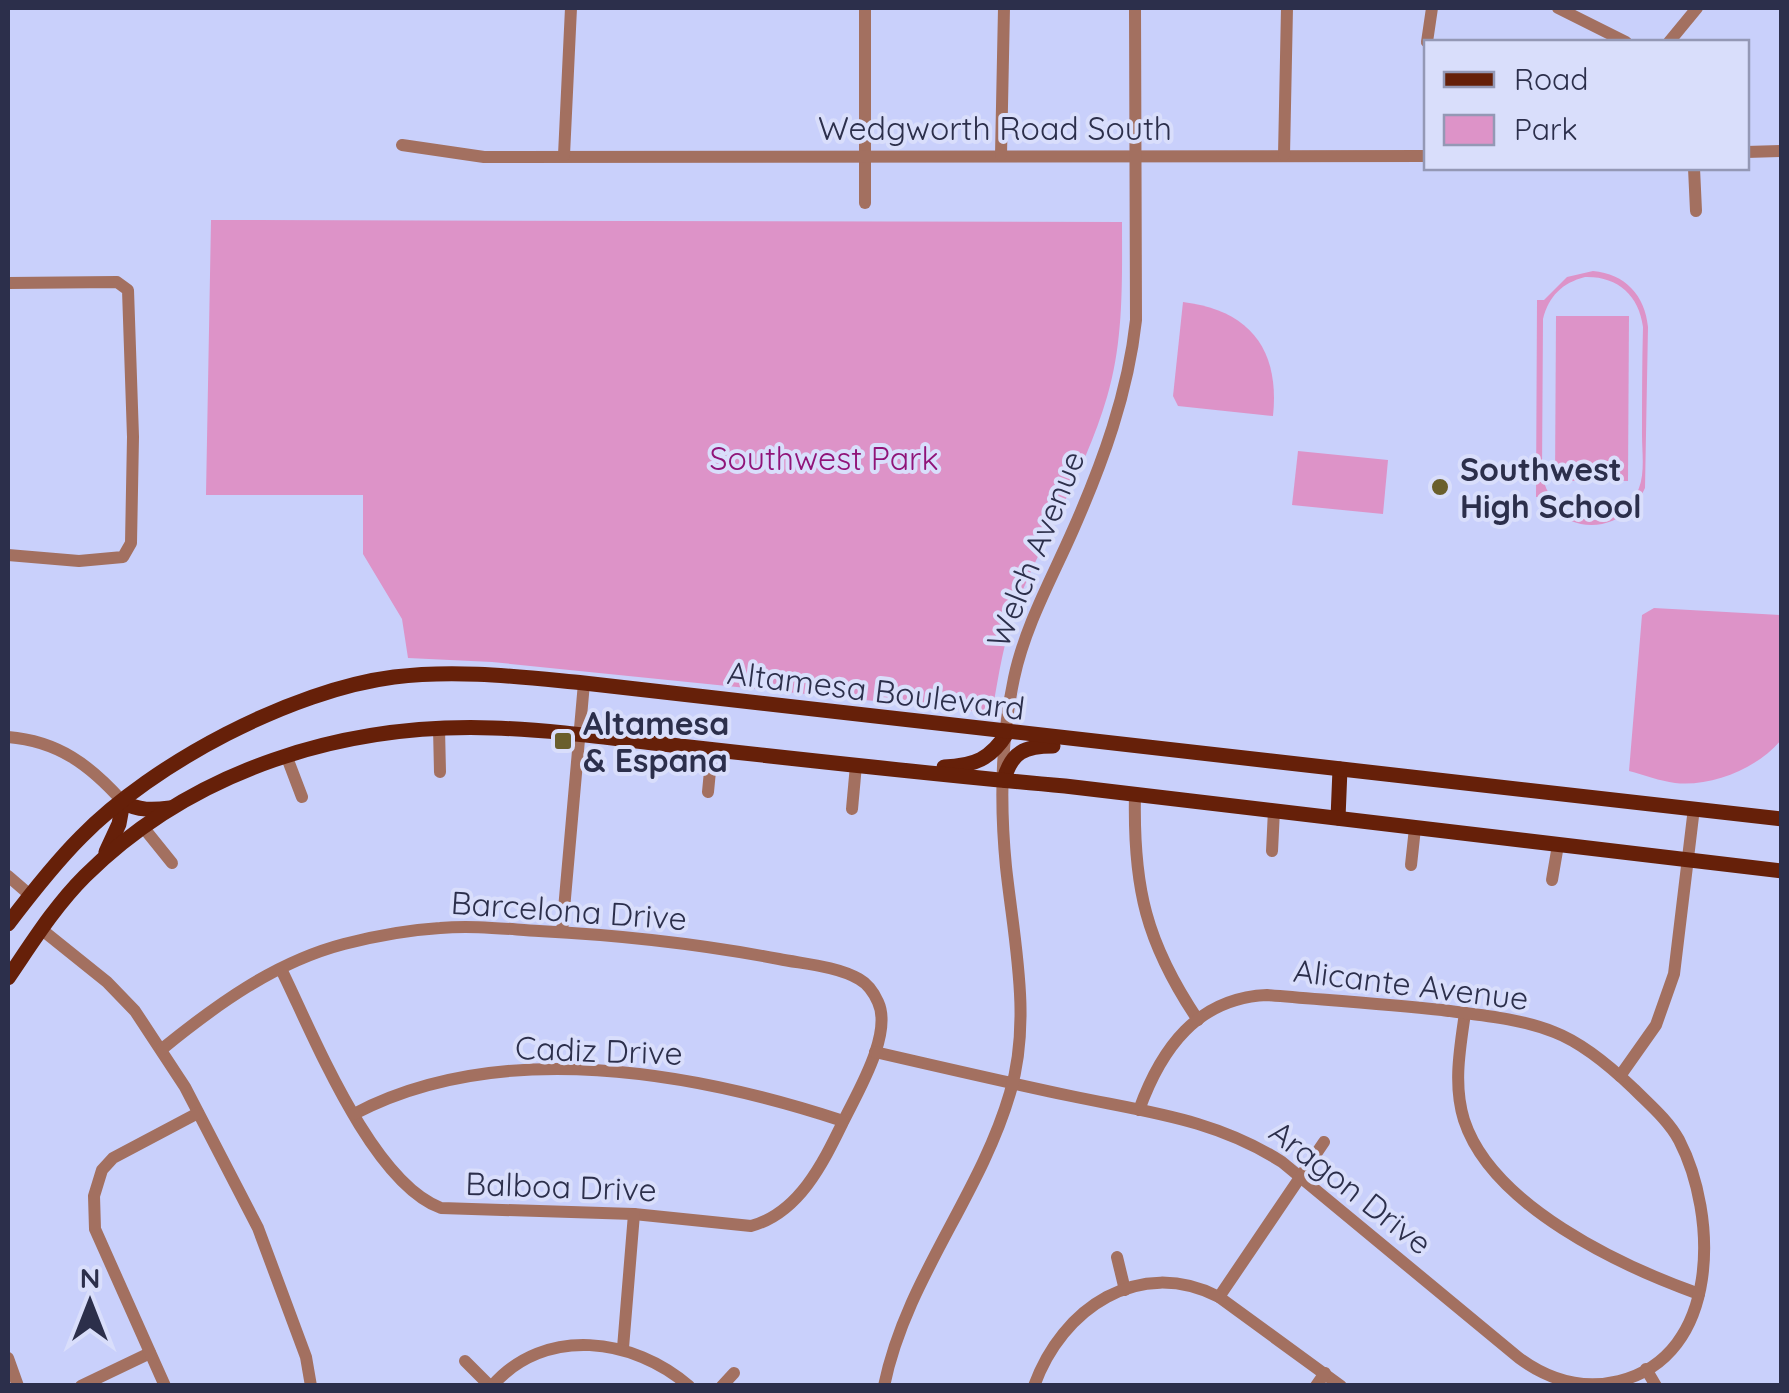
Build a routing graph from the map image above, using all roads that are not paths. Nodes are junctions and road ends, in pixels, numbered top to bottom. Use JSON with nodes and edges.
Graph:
{"nodes":[{"id":1,"x":571,"y":8,"type":"edge"},
{"id":2,"x":865,"y":8,"type":"edge"},
{"id":3,"x":1004,"y":8,"type":"edge"},
{"id":4,"x":1135,"y":8,"type":"edge"},
{"id":5,"x":1287,"y":8,"type":"edge"},
{"id":6,"x":1432,"y":8,"type":"edge"},
{"id":7,"x":1558,"y":8,"type":"edge"},
{"id":8,"x":1697,"y":8,"type":"edge"},
{"id":9,"x":1427,"y":40,"type":"edge"},
{"id":10,"x":1622,"y":40,"type":"edge"},
{"id":11,"x":1672,"y":40,"type":"edge"},
{"id":12,"x":402,"y":144,"type":"dead end"},
{"id":13,"x":1782,"y":151,"type":"edge"},
{"id":14,"x":1749,"y":152,"type":"edge"},
{"id":15,"x":1136,"y":154,"type":"junction"},
{"id":16,"x":564,"y":155,"type":"junction"},
{"id":17,"x":1001,"y":155,"type":"junction"},
{"id":18,"x":1284,"y":155,"type":"junction"},
{"id":19,"x":1424,"y":156,"type":"edge"},
{"id":20,"x":865,"y":158,"type":"junction"},
{"id":21,"x":1694,"y":170,"type":"edge"},
{"id":22,"x":865,"y":203,"type":"dead end"},
{"id":23,"x":1696,"y":211,"type":"dead end"},
{"id":24,"x":8,"y":284,"type":"edge"},
{"id":25,"x":8,"y":555,"type":"edge"},
{"id":26,"x":584,"y":683,"type":"junction"},
{"id":27,"x":439,"y":728,"type":"junction"},
{"id":28,"x":1007,"y":733,"type":"junction"},
{"id":29,"x":578,"y":734,"type":"junction"},
{"id":30,"x":8,"y":737,"type":"edge"},
{"id":31,"x":1086,"y":740,"type":"junction"},
{"id":32,"x":712,"y":750,"type":"junction"},
{"id":33,"x":286,"y":755,"type":"junction"},
{"id":34,"x":856,"y":765,"type":"junction"},
{"id":35,"x":1340,"y":769,"type":"junction"},
{"id":36,"x":900,"y":770,"type":"junction"},
{"id":37,"x":440,"y":772,"type":"dead end"},
{"id":38,"x":1004,"y":780,"type":"junction"},
{"id":39,"x":708,"y":792,"type":"dead end"},
{"id":40,"x":1135,"y":795,"type":"junction"},
{"id":41,"x":302,"y":797,"type":"dead end"},
{"id":42,"x":124,"y":802,"type":"junction"},
{"id":43,"x":174,"y":808,"type":"junction"},
{"id":44,"x":1694,"y":808,"type":"junction"},
{"id":45,"x":852,"y":809,"type":"dead end"},
{"id":46,"x":1274,"y":810,"type":"junction"},
{"id":47,"x":1338,"y":818,"type":"junction"},
{"id":48,"x":1782,"y":818,"type":"edge"},
{"id":49,"x":143,"y":827,"type":"junction"},
{"id":50,"x":1415,"y":828,"type":"junction"},
{"id":51,"x":1558,"y":845,"type":"junction"},
{"id":52,"x":1272,"y":851,"type":"dead end"},
{"id":53,"x":102,"y":860,"type":"junction"},
{"id":54,"x":1782,"y":861,"type":"edge"},
{"id":55,"x":1689,"y":862,"type":"junction"},
{"id":56,"x":172,"y":863,"type":"dead end"},
{"id":57,"x":1411,"y":866,"type":"dead end"},
{"id":58,"x":1729,"y":866,"type":"junction"},
{"id":59,"x":1782,"y":871,"type":"edge"},
{"id":60,"x":8,"y":876,"type":"edge"},
{"id":61,"x":44,"y":878,"type":"junction"},
{"id":62,"x":1552,"y":880,"type":"dead end"},
{"id":63,"x":30,"y":894,"type":"junction"},
{"id":64,"x":8,"y":927,"type":"edge"},
{"id":65,"x":41,"y":929,"type":"junction"},
{"id":66,"x":562,"y":932,"type":"junction"},
{"id":67,"x":280,"y":969,"type":"junction"},
{"id":68,"x":8,"y":978,"type":"edge"},
{"id":69,"x":1466,"y":1013,"type":"junction"},
{"id":70,"x":1198,"y":1020,"type":"junction"},
{"id":71,"x":162,"y":1050,"type":"junction"},
{"id":72,"x":875,"y":1052,"type":"junction"},
{"id":73,"x":1620,"y":1076,"type":"junction"},
{"id":74,"x":1012,"y":1083,"type":"junction"},
{"id":75,"x":1139,"y":1110,"type":"junction"},
{"id":76,"x":198,"y":1112,"type":"junction"},
{"id":77,"x":354,"y":1114,"type":"junction"},
{"id":78,"x":843,"y":1122,"type":"junction"},
{"id":79,"x":1324,"y":1142,"type":"dead end"},
{"id":80,"x":1300,"y":1176,"type":"junction"},
{"id":81,"x":634,"y":1214,"type":"junction"},
{"id":82,"x":1117,"y":1258,"type":"dead end"},
{"id":83,"x":1125,"y":1290,"type":"junction"},
{"id":84,"x":1699,"y":1294,"type":"junction"},
{"id":85,"x":1219,"y":1297,"type":"junction"},
{"id":86,"x":623,"y":1348,"type":"junction"},
{"id":87,"x":150,"y":1353,"type":"junction"},
{"id":88,"x":8,"y":1358,"type":"edge"},
{"id":89,"x":464,"y":1360,"type":"dead end"},
{"id":90,"x":1646,"y":1369,"type":"junction"},
{"id":91,"x":734,"y":1373,"type":"dead end"},
{"id":92,"x":1324,"y":1373,"type":"junction"},
{"id":93,"x":18,"y":1386,"type":"edge"},
{"id":94,"x":81,"y":1386,"type":"edge"},
{"id":95,"x":165,"y":1386,"type":"edge"},
{"id":96,"x":312,"y":1386,"type":"edge"},
{"id":97,"x":491,"y":1386,"type":"edge"},
{"id":98,"x":688,"y":1386,"type":"edge"},
{"id":99,"x":722,"y":1386,"type":"edge"},
{"id":100,"x":884,"y":1386,"type":"edge"},
{"id":101,"x":1034,"y":1386,"type":"edge"},
{"id":102,"x":1316,"y":1386,"type":"edge"},
{"id":103,"x":1341,"y":1386,"type":"edge"},
{"id":104,"x":1656,"y":1386,"type":"edge"}],
"edges":[{"from":1,"to":16,"type":"street"},
{"from":2,"to":20,"type":"street"},
{"from":3,"to":17,"type":"street"},
{"from":4,"to":15,"type":"street","name":"Welch Avenue"},
{"from":5,"to":18,"type":"street"},
{"from":6,"to":9,"type":"street"},
{"from":7,"to":10,"type":"street"},
{"from":8,"to":11,"type":"street"},
{"from":12,"to":16,"type":"street","name":"Wedgworth Road South"},
{"from":13,"to":14,"type":"street"},
{"from":15,"to":17,"type":"street","name":"Wedgworth Road South"},
{"from":15,"to":18,"type":"street","name":"Wedgworth Road South"},
{"from":15,"to":28,"type":"street","name":"Welch Avenue"},
{"from":16,"to":20,"type":"street","name":"Wedgworth Road South"},
{"from":17,"to":20,"type":"street","name":"Wedgworth Road South"},
{"from":18,"to":19,"type":"street","name":"Wedgworth Road South"},
{"from":20,"to":22,"type":"street"},
{"from":21,"to":23,"type":"street"},
{"from":24,"to":25,"type":"street"},
{"from":26,"to":28,"type":"main road","name":"Altamesa Boulevard"},
{"from":26,"to":29,"type":"street"},
{"from":26,"to":42,"type":"main road","name":"Altamesa Boulevard"},
{"from":27,"to":29,"type":"main road"},
{"from":27,"to":33,"type":"main road"},
{"from":27,"to":37,"type":"street"},
{"from":28,"to":31,"type":"main road","name":"Altamesa Boulevard"},
{"from":28,"to":36,"type":"main road"},
{"from":28,"to":38,"type":"street","name":"Welch Avenue"},
{"from":29,"to":32,"type":"main road"},
{"from":29,"to":66,"type":"street"},
{"from":30,"to":42,"type":"street"},
{"from":31,"to":35,"type":"main road","name":"Altamesa Boulevard"},
{"from":31,"to":38,"type":"main road"},
{"from":32,"to":34,"type":"main road"},
{"from":32,"to":39,"type":"street"},
{"from":33,"to":41,"type":"street"},
{"from":33,"to":43,"type":"main road"},
{"from":34,"to":36,"type":"main road"},
{"from":34,"to":45,"type":"street"},
{"from":35,"to":44,"type":"main road","name":"Altamesa Boulevard"},
{"from":35,"to":47,"type":"main road"},
{"from":36,"to":38,"type":"main road"},
{"from":38,"to":40,"type":"main road"},
{"from":38,"to":74,"type":"street","name":"Welch Avenue"},
{"from":40,"to":46,"type":"main road"},
{"from":40,"to":70,"type":"street"},
{"from":42,"to":43,"type":"main road"},
{"from":42,"to":53,"type":"main road"},
{"from":42,"to":61,"type":"main road","name":"Altamesa Boulevard"},
{"from":43,"to":49,"type":"main road"},
{"from":44,"to":48,"type":"main road","name":"Altamesa Boulevard"},
{"from":44,"to":55,"type":"street"},
{"from":46,"to":47,"type":"main road"},
{"from":46,"to":52,"type":"street"},
{"from":47,"to":50,"type":"main road"},
{"from":49,"to":53,"type":"main road"},
{"from":49,"to":56,"type":"street"},
{"from":50,"to":51,"type":"main road"},
{"from":50,"to":57,"type":"street"},
{"from":51,"to":55,"type":"main road"},
{"from":51,"to":62,"type":"street"},
{"from":53,"to":65,"type":"main road"},
{"from":54,"to":58,"type":"main road"},
{"from":55,"to":58,"type":"main road"},
{"from":55,"to":73,"type":"street"},
{"from":58,"to":59,"type":"main road"},
{"from":60,"to":63,"type":"street"},
{"from":61,"to":63,"type":"main road","name":"Altamesa Boulevard"},
{"from":61,"to":65,"type":"main road"},
{"from":63,"to":64,"type":"main road","name":"Altamesa Boulevard"},
{"from":64,"to":65,"type":"main road"},
{"from":65,"to":68,"type":"main road"},
{"from":65,"to":71,"type":"street"},
{"from":66,"to":67,"type":"street","name":"Barcelona Drive"},
{"from":66,"to":72,"type":"street","name":"Barcelona Drive"},
{"from":67,"to":71,"type":"street","name":"Barcelona Drive"},
{"from":67,"to":77,"type":"street","name":"Balboa Drive"},
{"from":69,"to":70,"type":"street","name":"Alicante Avenue"},
{"from":69,"to":73,"type":"street","name":"Alicante Avenue"},
{"from":69,"to":84,"type":"street"},
{"from":70,"to":75,"type":"street","name":"Alicante Avenue"},
{"from":71,"to":76,"type":"street"},
{"from":72,"to":74,"type":"street","name":"Aragon Drive"},
{"from":72,"to":78,"type":"street","name":"Balboa Drive"},
{"from":73,"to":84,"type":"street","name":"Alicante Avenue"},
{"from":74,"to":75,"type":"street","name":"Aragon Drive"},
{"from":74,"to":100,"type":"street","name":"Welch Avenue"},
{"from":75,"to":80,"type":"street","name":"Aragon Drive"},
{"from":76,"to":87,"type":"street"},
{"from":76,"to":96,"type":"street"},
{"from":77,"to":78,"type":"street","name":"Cadiz Drive"},
{"from":77,"to":81,"type":"street","name":"Balboa Drive"},
{"from":78,"to":81,"type":"street","name":"Balboa Drive"},
{"from":79,"to":80,"type":"street"},
{"from":80,"to":85,"type":"street"},
{"from":80,"to":90,"type":"street","name":"Aragon Drive"},
{"from":81,"to":86,"type":"street"},
{"from":82,"to":83,"type":"street"},
{"from":83,"to":85,"type":"street"},
{"from":83,"to":101,"type":"street"},
{"from":84,"to":90,"type":"street","name":"Alicante Avenue"},
{"from":85,"to":92,"type":"street"},
{"from":86,"to":97,"type":"street"},
{"from":86,"to":98,"type":"street"},
{"from":87,"to":94,"type":"street"},
{"from":87,"to":95,"type":"street"},
{"from":88,"to":93,"type":"street"},
{"from":89,"to":97,"type":"street"},
{"from":90,"to":104,"type":"street"},
{"from":91,"to":99,"type":"street"},
{"from":92,"to":102,"type":"street"},
{"from":92,"to":103,"type":"street"}]}
